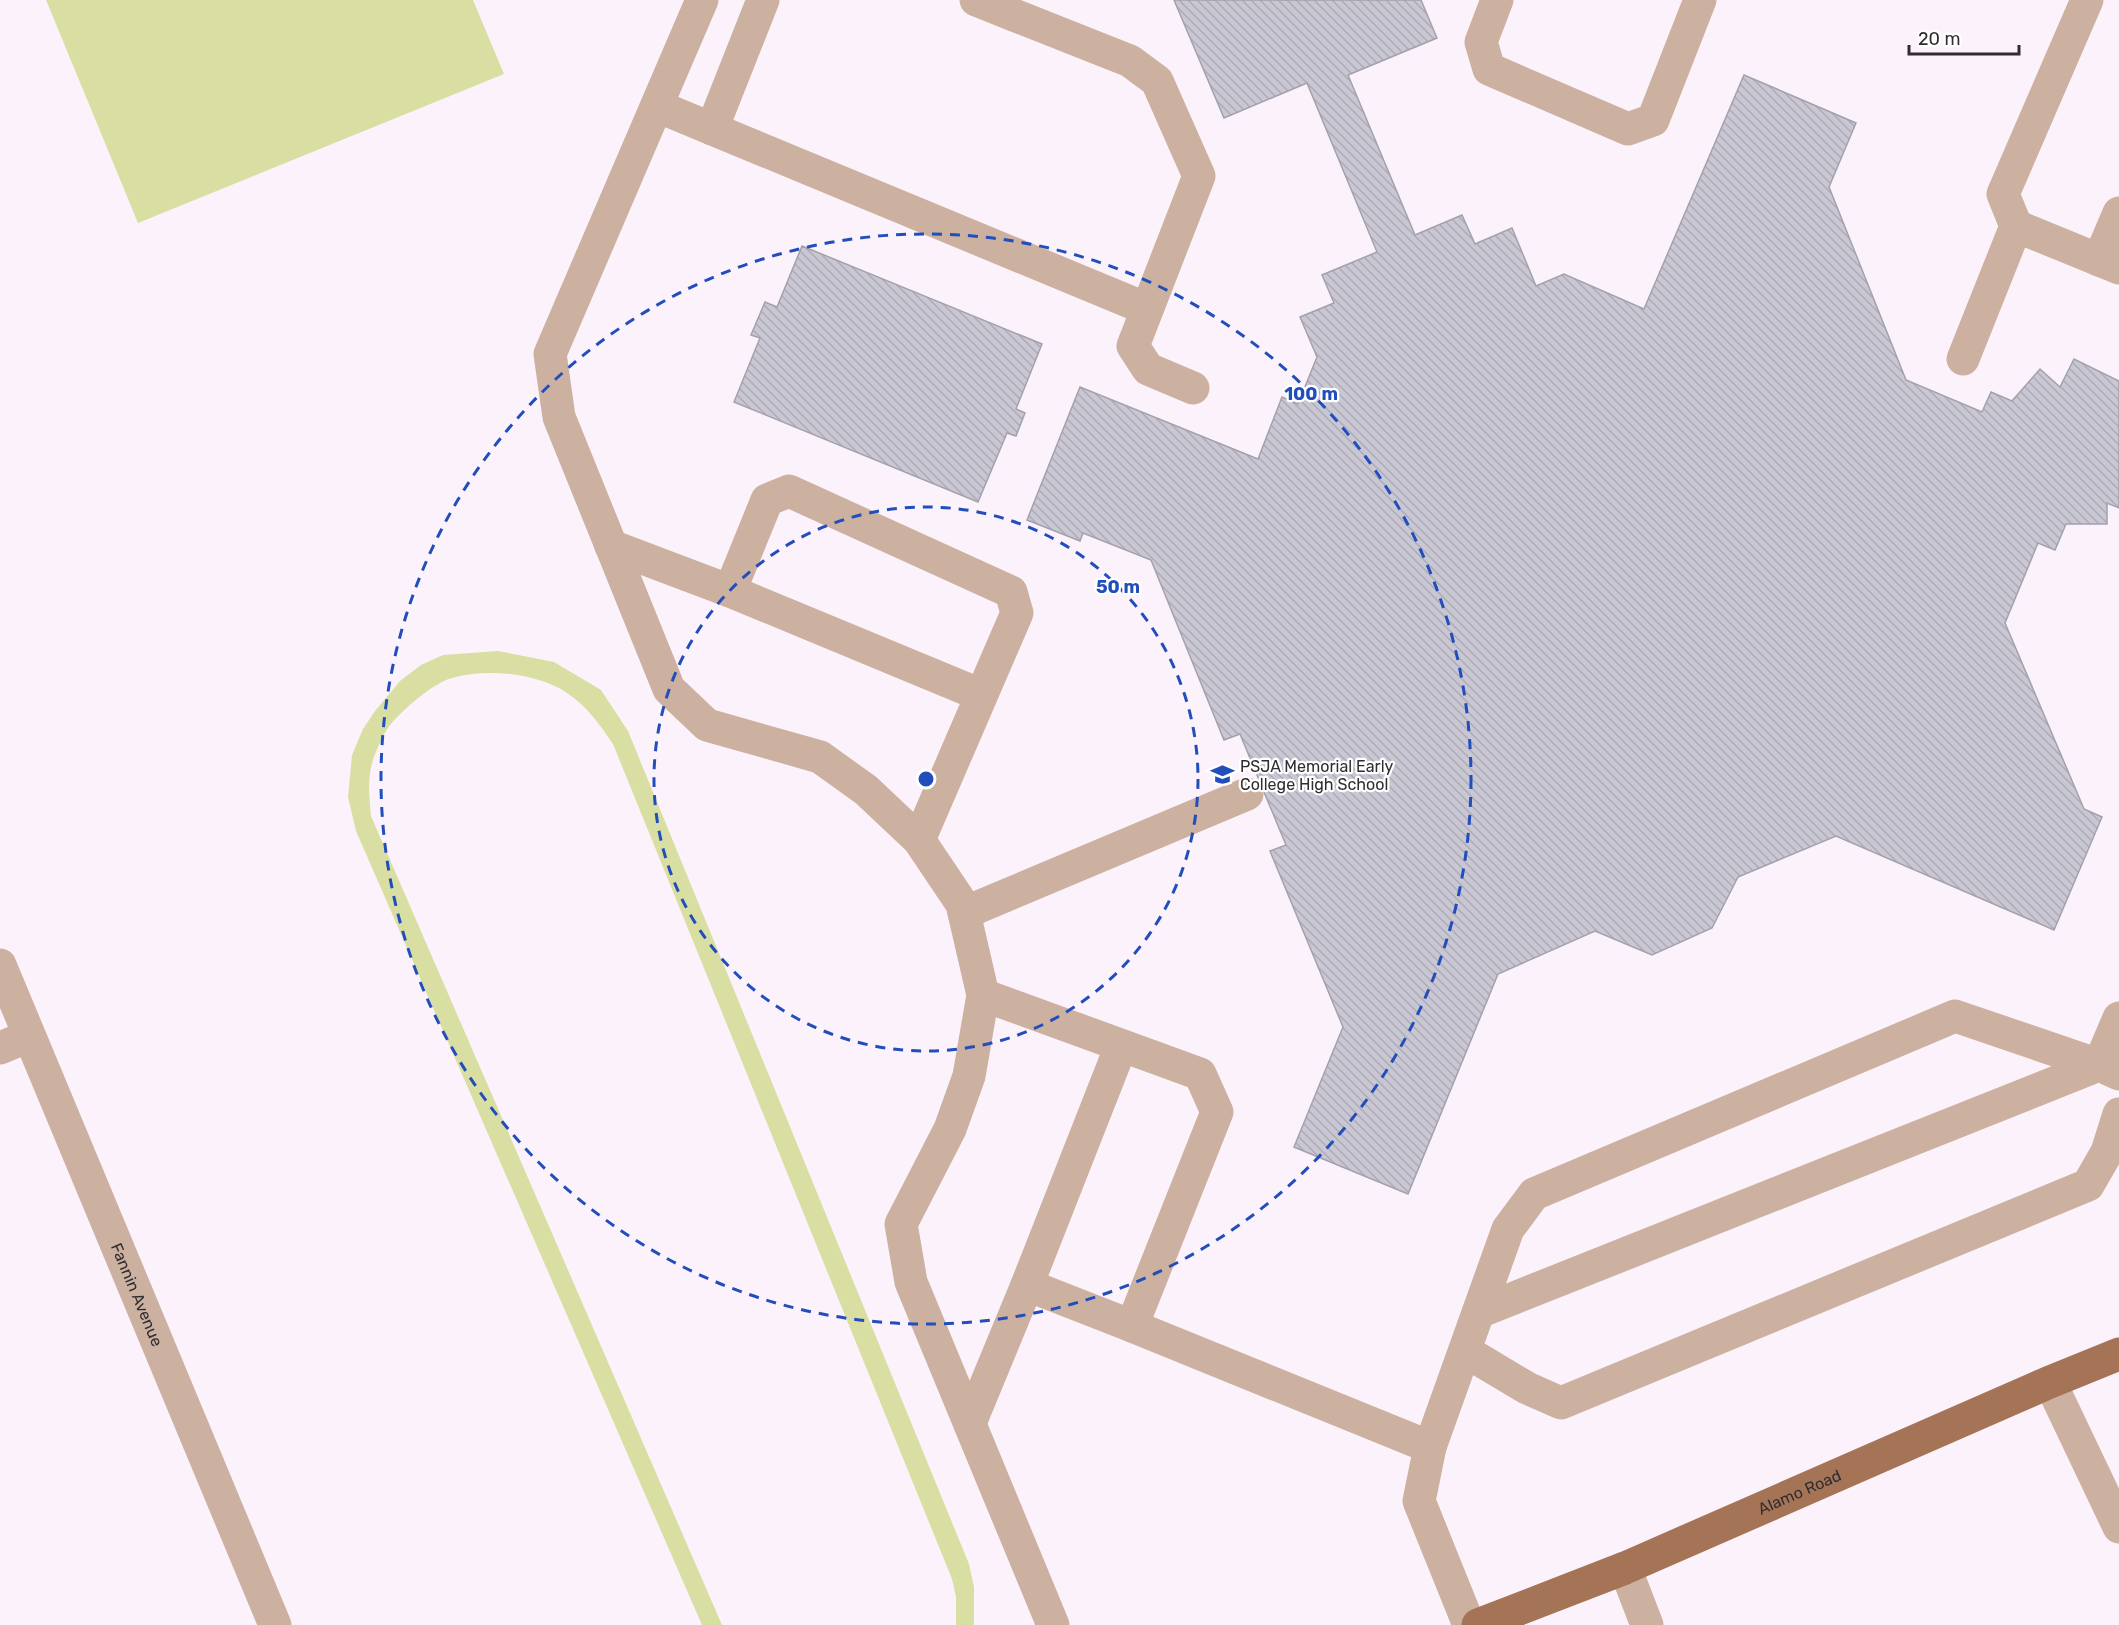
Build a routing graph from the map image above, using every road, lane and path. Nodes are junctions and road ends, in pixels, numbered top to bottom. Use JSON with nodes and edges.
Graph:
{"nodes":[{"id":1,"x":702,"y":0,"type":"edge"},
{"id":2,"x":763,"y":0,"type":"edge"},
{"id":3,"x":976,"y":0,"type":"edge"},
{"id":4,"x":1497,"y":0,"type":"edge"},
{"id":5,"x":1700,"y":0,"type":"edge"},
{"id":6,"x":2087,"y":0,"type":"edge"},
{"id":7,"x":657,"y":106,"type":"junction"},
{"id":8,"x":712,"y":129,"type":"junction"},
{"id":9,"x":2119,"y":213,"type":"edge"},
{"id":10,"x":2016,"y":226,"type":"junction"},
{"id":11,"x":2109,"y":264,"type":"edge"},
{"id":12,"x":1147,"y":309,"type":"junction"},
{"id":13,"x":1963,"y":359,"type":"dead end"},
{"id":14,"x":1193,"y":388,"type":"dead end"},
{"id":15,"x":611,"y":546,"type":"junction"},
{"id":16,"x":730,"y":591,"type":"junction"},
{"id":17,"x":981,"y":695,"type":"junction"},
{"id":18,"x":1247,"y":794,"type":"dead end"},
{"id":19,"x":919,"y":840,"type":"junction"},
{"id":20,"x":964,"y":913,"type":"junction"},
{"id":21,"x":0,"y":964,"type":"edge"},
{"id":22,"x":983,"y":995,"type":"junction"},
{"id":23,"x":2119,"y":1018,"type":"edge"},
{"id":24,"x":15,"y":1042,"type":"edge"},
{"id":25,"x":1121,"y":1046,"type":"junction"},
{"id":26,"x":2109,"y":1070,"type":"edge"},
{"id":27,"x":2119,"y":1114,"type":"edge"},
{"id":28,"x":1027,"y":1285,"type":"junction"},
{"id":29,"x":1479,"y":1311,"type":"junction"},
{"id":30,"x":1132,"y":1326,"type":"junction"},
{"id":31,"x":1465,"y":1351,"type":"junction"},
{"id":32,"x":2119,"y":1354,"type":"edge"},
{"id":33,"x":2050,"y":1382,"type":"junction"},
{"id":34,"x":970,"y":1423,"type":"junction"},
{"id":35,"x":1430,"y":1448,"type":"junction"},
{"id":36,"x":2119,"y":1527,"type":"edge"},
{"id":37,"x":1625,"y":1568,"type":"junction"},
{"id":38,"x":275,"y":1625,"type":"edge"},
{"id":39,"x":1053,"y":1625,"type":"edge"},
{"id":40,"x":1469,"y":1625,"type":"edge"},
{"id":41,"x":1478,"y":1625,"type":"edge"},
{"id":42,"x":1647,"y":1625,"type":"edge"}],
"edges":[{"from":1,"to":7,"type":"street"},
{"from":2,"to":8,"type":"street"},
{"from":3,"to":12,"type":"street"},
{"from":4,"to":5,"type":"street"},
{"from":6,"to":10,"type":"street"},
{"from":7,"to":8,"type":"street"},
{"from":7,"to":15,"type":"street"},
{"from":8,"to":12,"type":"street"},
{"from":9,"to":11,"type":"street"},
{"from":10,"to":11,"type":"street"},
{"from":10,"to":13,"type":"street"},
{"from":12,"to":14,"type":"street"},
{"from":15,"to":16,"type":"street"},
{"from":15,"to":19,"type":"street"},
{"from":16,"to":17,"type":"street"},
{"from":16,"to":17,"type":"street"},
{"from":17,"to":19,"type":"street"},
{"from":18,"to":20,"type":"street"},
{"from":19,"to":20,"type":"street"},
{"from":20,"to":22,"type":"street"},
{"from":21,"to":24,"type":"street","name":"Fannin Avenue"},
{"from":22,"to":25,"type":"street"},
{"from":22,"to":34,"type":"street"},
{"from":23,"to":26,"type":"street"},
{"from":24,"to":38,"type":"street","name":"Fannin Avenue"},
{"from":25,"to":28,"type":"street"},
{"from":25,"to":30,"type":"street"},
{"from":26,"to":29,"type":"street"},
{"from":26,"to":29,"type":"street"},
{"from":27,"to":31,"type":"street"},
{"from":28,"to":30,"type":"street"},
{"from":28,"to":34,"type":"street"},
{"from":29,"to":31,"type":"street"},
{"from":30,"to":35,"type":"street"},
{"from":31,"to":35,"type":"street"},
{"from":32,"to":33,"type":"main road","name":"Alamo Road"},
{"from":33,"to":36,"type":"street"},
{"from":33,"to":37,"type":"main road","name":"Alamo Road"},
{"from":34,"to":39,"type":"street"},
{"from":35,"to":40,"type":"street"},
{"from":37,"to":41,"type":"main road","name":"Alamo Road"},
{"from":37,"to":42,"type":"street"}]}
